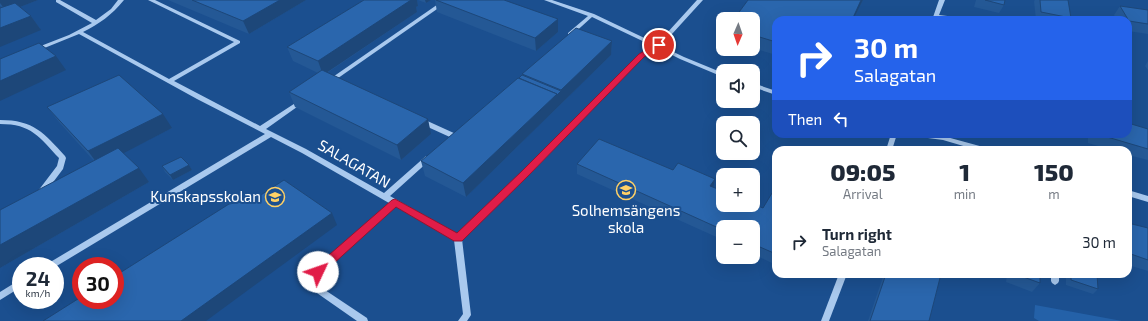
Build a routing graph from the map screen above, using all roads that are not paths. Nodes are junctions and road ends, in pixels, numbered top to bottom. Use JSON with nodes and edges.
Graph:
{"nodes":[{"id":1,"x":121,"y":0,"type":"edge"},
{"id":2,"x":152,"y":0,"type":"edge"},
{"id":3,"x":447,"y":0,"type":"edge"},
{"id":4,"x":548,"y":0,"type":"edge"},
{"id":5,"x":700,"y":0,"type":"edge"},
{"id":6,"x":942,"y":0,"type":"edge"},
{"id":7,"x":58,"y":1,"type":"dead end"},
{"id":8,"x":592,"y":15,"type":"junction"},
{"id":9,"x":936,"y":16,"type":"edge"},
{"id":10,"x":98,"y":23,"type":"junction"},
{"id":11,"x":79,"y":32,"type":"junction"},
{"id":12,"x":564,"y":40,"type":"edge"},
{"id":13,"x":659,"y":45,"type":"junction"},
{"id":14,"x":29,"y":52,"type":"edge"},
{"id":15,"x":716,"y":72,"type":"edge"},
{"id":16,"x":170,"y":81,"type":"junction"},
{"id":17,"x":325,"y":85,"type":"edge"},
{"id":18,"x":760,"y":87,"type":"edge"},
{"id":19,"x":772,"y":92,"type":"edge"},
{"id":20,"x":306,"y":98,"type":"edge"},
{"id":21,"x":411,"y":116,"type":"edge"},
{"id":22,"x":0,"y":122,"type":"edge"},
{"id":23,"x":261,"y":129,"type":"junction"},
{"id":24,"x":460,"y":131,"type":"edge"},
{"id":25,"x":271,"y":134,"type":"junction"},
{"id":26,"x":454,"y":136,"type":"junction"},
{"id":27,"x":943,"y":138,"type":"edge"},
{"id":28,"x":448,"y":141,"type":"edge"},
{"id":29,"x":972,"y":146,"type":"edge"},
{"id":30,"x":436,"y":151,"type":"edge"},
{"id":31,"x":1132,"y":194,"type":"edge"},
{"id":32,"x":385,"y":196,"type":"junction"},
{"id":33,"x":35,"y":197,"type":"edge"},
{"id":34,"x":1148,"y":199,"type":"edge"},
{"id":35,"x":395,"y":202,"type":"junction"},
{"id":36,"x":458,"y":238,"type":"junction"},
{"id":37,"x":64,"y":258,"type":"edge"},
{"id":38,"x":841,"y":278,"type":"edge"},
{"id":39,"x":12,"y":289,"type":"edge"},
{"id":40,"x":0,"y":296,"type":"edge"},
{"id":41,"x":364,"y":321,"type":"edge"},
{"id":42,"x":462,"y":321,"type":"edge"},
{"id":43,"x":825,"y":321,"type":"edge"}],
"edges":[{"from":1,"to":10,"type":"street"},
{"from":2,"to":16,"type":"street"},
{"from":3,"to":17,"type":"street"},
{"from":4,"to":8,"type":"street"},
{"from":5,"to":13,"type":"street"},
{"from":6,"to":9,"type":"street"},
{"from":7,"to":10,"type":"street"},
{"from":8,"to":12,"type":"street"},
{"from":8,"to":13,"type":"street"},
{"from":10,"to":11,"type":"street"},
{"from":11,"to":14,"type":"street"},
{"from":11,"to":16,"type":"street","name":"SALAGATAN"},
{"from":13,"to":15,"type":"street"},
{"from":13,"to":36,"type":"street"},
{"from":16,"to":23,"type":"street","name":"SALAGATAN"},
{"from":18,"to":19,"type":"street"},
{"from":20,"to":23,"type":"street"},
{"from":21,"to":26,"type":"street"},
{"from":22,"to":33,"type":"street"},
{"from":23,"to":25,"type":"street","name":"SALAGATAN"},
{"from":24,"to":26,"type":"street"},
{"from":25,"to":32,"type":"street","name":"SALAGATAN"},
{"from":25,"to":37,"type":"street"},
{"from":26,"to":28,"type":"street"},
{"from":27,"to":29,"type":"street"},
{"from":30,"to":32,"type":"street"},
{"from":31,"to":34,"type":"street"},
{"from":32,"to":35,"type":"street","name":"SALAGATAN"},
{"from":35,"to":36,"type":"street","name":"SALAGATAN"},
{"from":35,"to":41,"type":"street"},
{"from":36,"to":42,"type":"street"},
{"from":38,"to":43,"type":"street"},
{"from":39,"to":40,"type":"street"}]}
